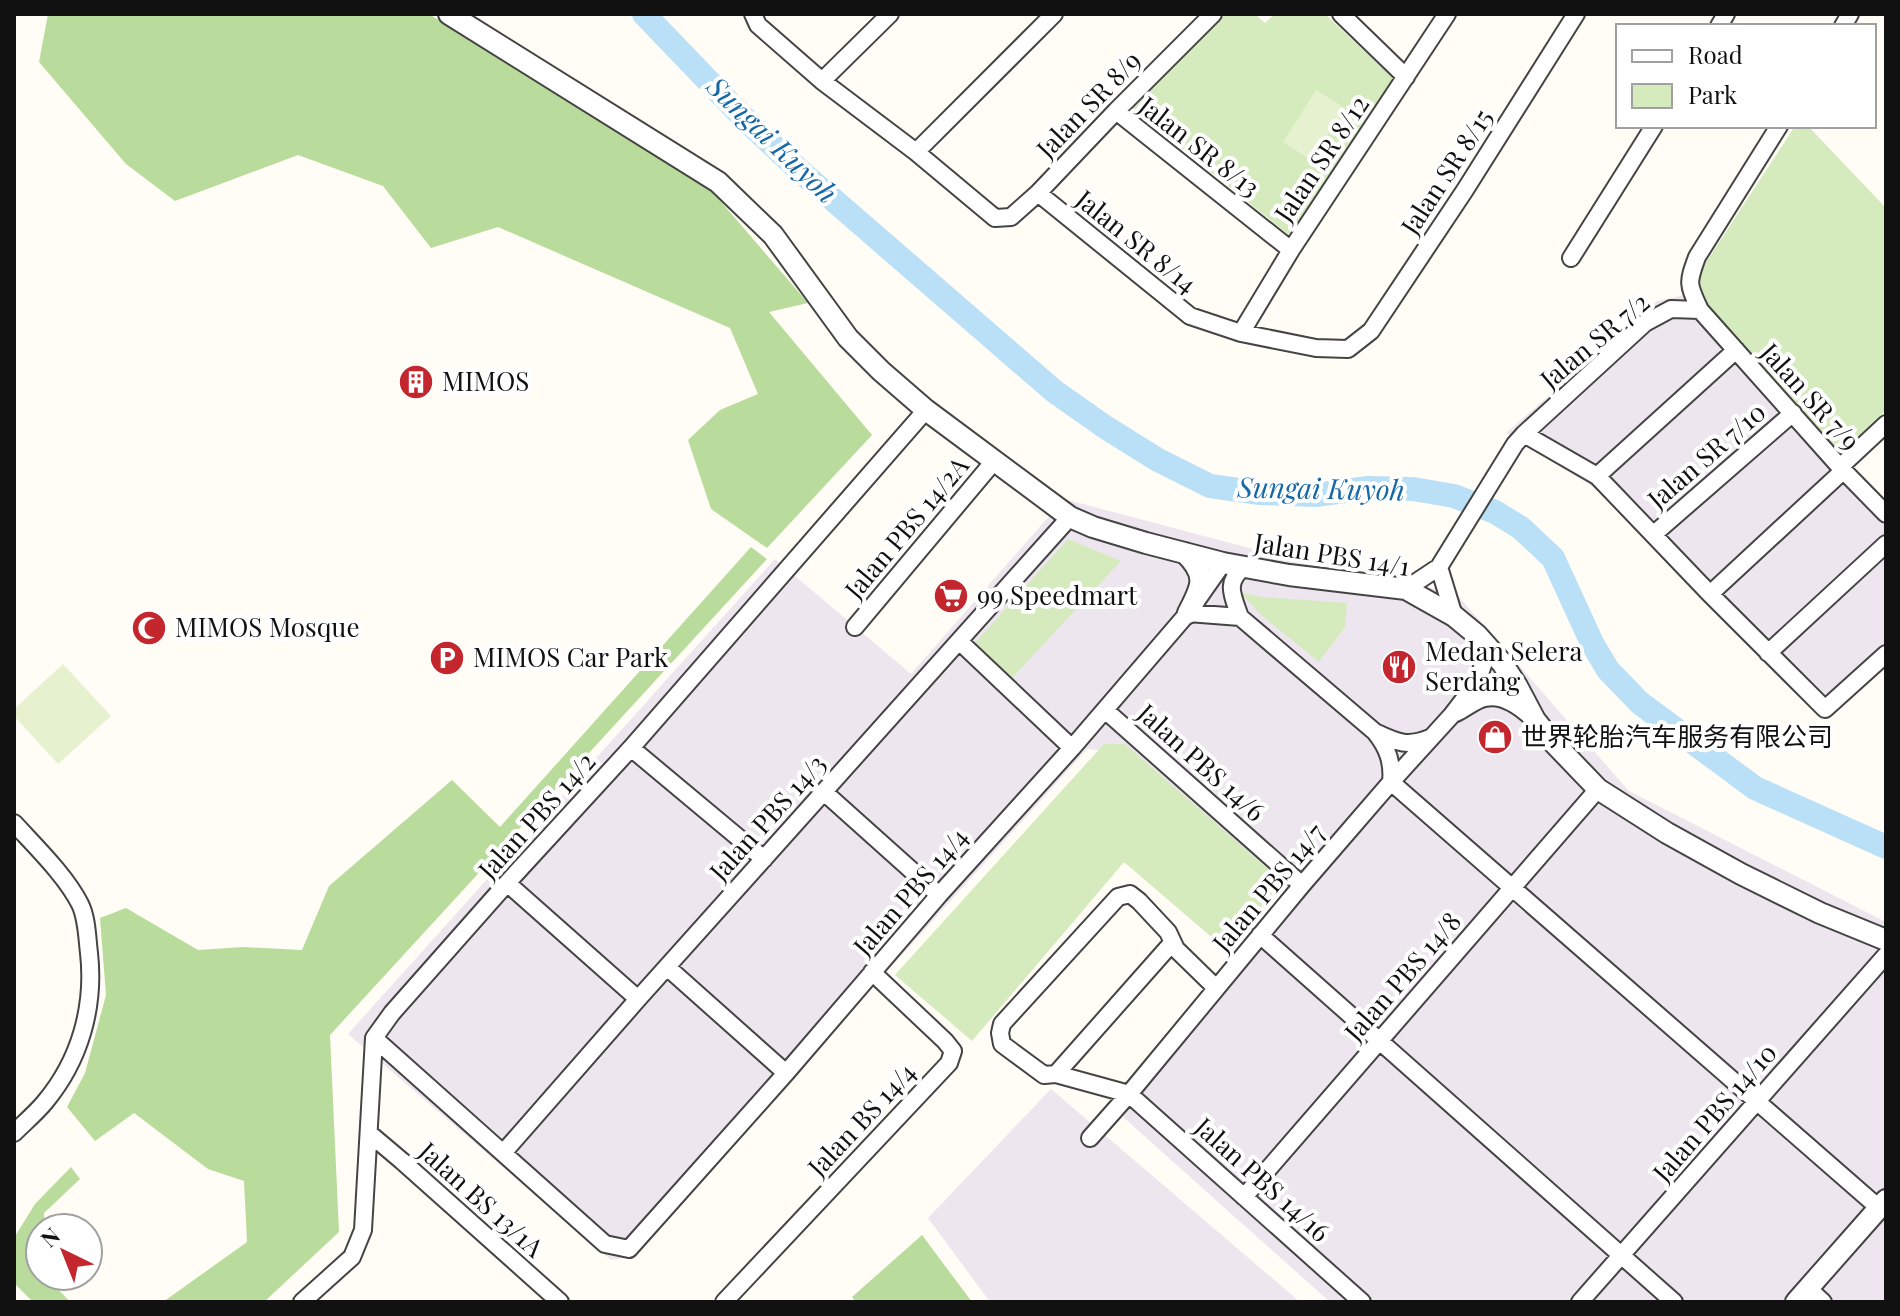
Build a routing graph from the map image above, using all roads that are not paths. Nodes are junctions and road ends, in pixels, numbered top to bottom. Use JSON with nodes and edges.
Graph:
{"nodes":[{"id":1,"x":449,"y":14,"type":"edge"},
{"id":2,"x":753,"y":14,"type":"edge"},
{"id":3,"x":890,"y":14,"type":"edge"},
{"id":4,"x":1054,"y":14,"type":"edge"},
{"id":5,"x":1213,"y":14,"type":"edge"},
{"id":6,"x":1341,"y":14,"type":"edge"},
{"id":7,"x":1447,"y":14,"type":"edge"},
{"id":8,"x":1576,"y":14,"type":"edge"},
{"id":9,"x":1406,"y":77,"type":"junction"},
{"id":10,"x":822,"y":81,"type":"junction"},
{"id":11,"x":1116,"y":111,"type":"junction"},
{"id":12,"x":1653,"y":128,"type":"edge"},
{"id":13,"x":1778,"y":128,"type":"edge"},
{"id":14,"x":916,"y":152,"type":"junction"},
{"id":15,"x":1038,"y":193,"type":"junction"},
{"id":16,"x":1291,"y":250,"type":"junction"},
{"id":17,"x":1571,"y":258,"type":"dead end"},
{"id":18,"x":1700,"y":310,"type":"junction"},
{"id":19,"x":1241,"y":333,"type":"junction"},
{"id":20,"x":1348,"y":349,"type":"joint"},
{"id":21,"x":1736,"y":350,"type":"junction"},
{"id":22,"x":926,"y":410,"type":"junction"},
{"id":23,"x":1793,"y":413,"type":"junction"},
{"id":24,"x":1886,"y":424,"type":"edge"},
{"id":25,"x":1520,"y":439,"type":"junction"},
{"id":26,"x":995,"y":460,"type":"junction"},
{"id":27,"x":1842,"y":468,"type":"junction"},
{"id":28,"x":1597,"y":476,"type":"junction"},
{"id":29,"x":1886,"y":514,"type":"edge"},
{"id":30,"x":1070,"y":517,"type":"junction"},
{"id":31,"x":1654,"y":534,"type":"junction"},
{"id":32,"x":1886,"y":544,"type":"edge"},
{"id":33,"x":1185,"y":553,"type":"junction"},
{"id":34,"x":1443,"y":561,"type":"junction"},
{"id":35,"x":1234,"y":565,"type":"junction"},
{"id":36,"x":1406,"y":589,"type":"junction"},
{"id":37,"x":1710,"y":594,"type":"junction"},
{"id":38,"x":1188,"y":613,"type":"junction"},
{"id":39,"x":1454,"y":616,"type":"junction"},
{"id":40,"x":1240,"y":617,"type":"junction"},
{"id":41,"x":855,"y":627,"type":"dead end"},
{"id":42,"x":1477,"y":635,"type":"junction"},
{"id":43,"x":959,"y":641,"type":"junction"},
{"id":44,"x":1768,"y":653,"type":"junction"},
{"id":45,"x":1886,"y":654,"type":"edge"},
{"id":46,"x":1105,"y":710,"type":"junction"},
{"id":47,"x":1451,"y":716,"type":"junction"},
{"id":48,"x":1535,"y":720,"type":"junction"},
{"id":49,"x":1375,"y":732,"type":"junction"},
{"id":50,"x":1432,"y":737,"type":"junction"},
{"id":51,"x":631,"y":748,"type":"junction"},
{"id":52,"x":1072,"y":748,"type":"junction"},
{"id":53,"x":1391,"y":782,"type":"junction"},
{"id":54,"x":1598,"y":789,"type":"junction"},
{"id":55,"x":824,"y":792,"type":"junction"},
{"id":56,"x":14,"y":823,"type":"edge"},
{"id":57,"x":764,"y":859,"type":"junction"},
{"id":58,"x":507,"y":883,"type":"junction"},
{"id":59,"x":1302,"y":885,"type":"junction"},
{"id":60,"x":1512,"y":888,"type":"junction"},
{"id":61,"x":939,"y":895,"type":"junction"},
{"id":62,"x":1260,"y":935,"type":"junction"},
{"id":63,"x":1886,"y":940,"type":"edge"},
{"id":64,"x":1172,"y":943,"type":"junction"},
{"id":65,"x":1886,"y":955,"type":"edge"},
{"id":66,"x":667,"y":967,"type":"junction"},
{"id":67,"x":872,"y":972,"type":"junction"},
{"id":68,"x":1216,"y":988,"type":"junction"},
{"id":69,"x":638,"y":999,"type":"junction"},
{"id":70,"x":374,"y":1038,"type":"junction"},
{"id":71,"x":1379,"y":1040,"type":"junction"},
{"id":72,"x":786,"y":1073,"type":"junction"},
{"id":73,"x":1056,"y":1074,"type":"junction"},
{"id":74,"x":1129,"y":1094,"type":"junction"},
{"id":75,"x":1757,"y":1102,"type":"junction"},
{"id":76,"x":14,"y":1133,"type":"edge"},
{"id":77,"x":370,"y":1134,"type":"junction"},
{"id":78,"x":1090,"y":1138,"type":"dead end"},
{"id":79,"x":503,"y":1153,"type":"junction"},
{"id":80,"x":1244,"y":1197,"type":"junction"},
{"id":81,"x":1882,"y":1204,"type":"edge"},
{"id":82,"x":1621,"y":1255,"type":"junction"},
{"id":83,"x":1809,"y":1297,"type":"edge"},
{"id":84,"x":302,"y":1302,"type":"edge"},
{"id":85,"x":560,"y":1302,"type":"edge"},
{"id":86,"x":724,"y":1302,"type":"edge"},
{"id":87,"x":1362,"y":1302,"type":"edge"},
{"id":88,"x":1580,"y":1302,"type":"edge"},
{"id":89,"x":1674,"y":1302,"type":"edge"}],
"edges":[{"from":1,"to":22,"type":"street","name":"Jalan PBS 14/1"},
{"from":2,"to":10,"type":"street"},
{"from":3,"to":10,"type":"street"},
{"from":4,"to":14,"type":"street"},
{"from":5,"to":11,"type":"street","name":"Jalan SR 8/9"},
{"from":6,"to":9,"type":"street"},
{"from":7,"to":9,"type":"street","name":"Jalan SR 8/12"},
{"from":8,"to":20,"type":"street","name":"Jalan SR 8/15"},
{"from":9,"to":16,"type":"street","name":"Jalan SR 8/12"},
{"from":10,"to":14,"type":"street"},
{"from":11,"to":15,"type":"street","name":"Jalan SR 8/9"},
{"from":11,"to":16,"type":"street","name":"Jalan SR 8/13"},
{"from":12,"to":17,"type":"street"},
{"from":13,"to":18,"type":"street"},
{"from":14,"to":15,"type":"street","name":"Jalan SR 8/9"},
{"from":15,"to":19,"type":"street","name":"Jalan SR 8/14"},
{"from":16,"to":19,"type":"street","name":"Jalan SR 8/12"},
{"from":18,"to":21,"type":"street","name":"Jalan SR 7/9"},
{"from":18,"to":25,"type":"street","name":"Jalan SR 7/2"},
{"from":19,"to":20,"type":"street","name":"Jalan SR 8/14"},
{"from":21,"to":23,"type":"street","name":"Jalan SR 7/9"},
{"from":21,"to":28,"type":"street"},
{"from":22,"to":26,"type":"street","name":"Jalan PBS 14/1"},
{"from":22,"to":51,"type":"street","name":"Jalan PBS 14/2"},
{"from":23,"to":27,"type":"street","name":"Jalan SR 7/9"},
{"from":23,"to":31,"type":"street","name":"Jalan SR 7/10"},
{"from":24,"to":27,"type":"street"},
{"from":25,"to":28,"type":"street"},
{"from":25,"to":34,"type":"street","name":"Jalan SR 7/2"},
{"from":26,"to":30,"type":"street","name":"Jalan PBS 14/1"},
{"from":26,"to":41,"type":"street","name":"Jalan PBS 14/2A"},
{"from":27,"to":29,"type":"street","name":"Jalan SR 7/9"},
{"from":27,"to":37,"type":"street"},
{"from":28,"to":31,"type":"street"},
{"from":30,"to":33,"type":"street","name":"Jalan PBS 14/1"},
{"from":30,"to":43,"type":"street","name":"Jalan PBS 14/3"},
{"from":31,"to":37,"type":"street"},
{"from":32,"to":44,"type":"street"},
{"from":33,"to":35,"type":"street","name":"Jalan PBS 14/1"},
{"from":33,"to":38,"type":"street"},
{"from":34,"to":36,"type":"street","name":"Jalan SR 7/2"},
{"from":34,"to":39,"type":"street"},
{"from":35,"to":36,"type":"street","name":"Jalan PBS 14/1"},
{"from":35,"to":38,"type":"street","name":"Jalan PBS 14/4"},
{"from":35,"to":40,"type":"street"},
{"from":36,"to":39,"type":"street","name":"Jalan PBS 14/1"},
{"from":37,"to":44,"type":"street"},
{"from":38,"to":40,"type":"street"},
{"from":38,"to":46,"type":"street","name":"Jalan PBS 14/4"},
{"from":39,"to":42,"type":"street","name":"Jalan PBS 14/1"},
{"from":40,"to":49,"type":"street"},
{"from":42,"to":47,"type":"street","name":"Jalan PBS 14/7"},
{"from":42,"to":48,"type":"street","name":"Jalan PBS 14/1"},
{"from":43,"to":52,"type":"street"},
{"from":43,"to":55,"type":"street","name":"Jalan PBS 14/3"},
{"from":44,"to":45,"type":"street"},
{"from":46,"to":52,"type":"street","name":"Jalan PBS 14/4"},
{"from":46,"to":59,"type":"street","name":"Jalan PBS 14/6"},
{"from":47,"to":48,"type":"street","name":"Jalan PBS 14/7"},
{"from":47,"to":50,"type":"street","name":"Jalan PBS 14/7"},
{"from":48,"to":54,"type":"street","name":"Jalan PBS 14/1"},
{"from":49,"to":50,"type":"street"},
{"from":49,"to":53,"type":"street"},
{"from":50,"to":53,"type":"street","name":"Jalan PBS 14/7"},
{"from":51,"to":57,"type":"street"},
{"from":51,"to":58,"type":"street","name":"Jalan PBS 14/2"},
{"from":52,"to":61,"type":"street","name":"Jalan PBS 14/4"},
{"from":53,"to":59,"type":"street","name":"Jalan PBS 14/7"},
{"from":53,"to":60,"type":"street"},
{"from":54,"to":60,"type":"street","name":"Jalan PBS 14/8"},
{"from":54,"to":63,"type":"street","name":"Jalan PBS 14/1"},
{"from":55,"to":57,"type":"street","name":"Jalan PBS 14/3"},
{"from":55,"to":61,"type":"street"},
{"from":56,"to":76,"type":"street"},
{"from":57,"to":66,"type":"street","name":"Jalan PBS 14/3"},
{"from":58,"to":69,"type":"street"},
{"from":58,"to":70,"type":"street","name":"Jalan PBS 14/2"},
{"from":59,"to":62,"type":"street","name":"Jalan PBS 14/7"},
{"from":60,"to":71,"type":"street","name":"Jalan PBS 14/8"},
{"from":60,"to":75,"type":"street"},
{"from":61,"to":67,"type":"street","name":"Jalan PBS 14/4"},
{"from":62,"to":68,"type":"street","name":"Jalan PBS 14/7"},
{"from":62,"to":71,"type":"street"},
{"from":64,"to":68,"type":"street"},
{"from":64,"to":73,"type":"street"},
{"from":64,"to":73,"type":"street"},
{"from":65,"to":75,"type":"street","name":"Jalan PBS 14/10"},
{"from":66,"to":69,"type":"street","name":"Jalan PBS 14/3"},
{"from":66,"to":72,"type":"street"},
{"from":67,"to":72,"type":"street","name":"Jalan PBS 14/4"},
{"from":67,"to":86,"type":"street","name":"Jalan BS 14/4"},
{"from":68,"to":74,"type":"street","name":"Jalan PBS 14/7"},
{"from":69,"to":79,"type":"street","name":"Jalan PBS 14/3"},
{"from":70,"to":77,"type":"street"},
{"from":70,"to":79,"type":"street"},
{"from":71,"to":80,"type":"street","name":"Jalan PBS 14/8"},
{"from":71,"to":82,"type":"street"},
{"from":72,"to":79,"type":"street","name":"Jalan PBS 14/4"},
{"from":73,"to":74,"type":"street"},
{"from":74,"to":78,"type":"street","name":"Jalan PBS 14/7"},
{"from":74,"to":80,"type":"street","name":"Jalan PBS 14/16"},
{"from":75,"to":81,"type":"street"},
{"from":75,"to":82,"type":"street","name":"Jalan PBS 14/10"},
{"from":77,"to":84,"type":"street"},
{"from":77,"to":85,"type":"street","name":"Jalan BS 13/1A"},
{"from":80,"to":87,"type":"street","name":"Jalan PBS 14/16"},
{"from":81,"to":83,"type":"street"},
{"from":82,"to":88,"type":"street","name":"Jalan PBS 14/10"},
{"from":82,"to":89,"type":"street"}]}
